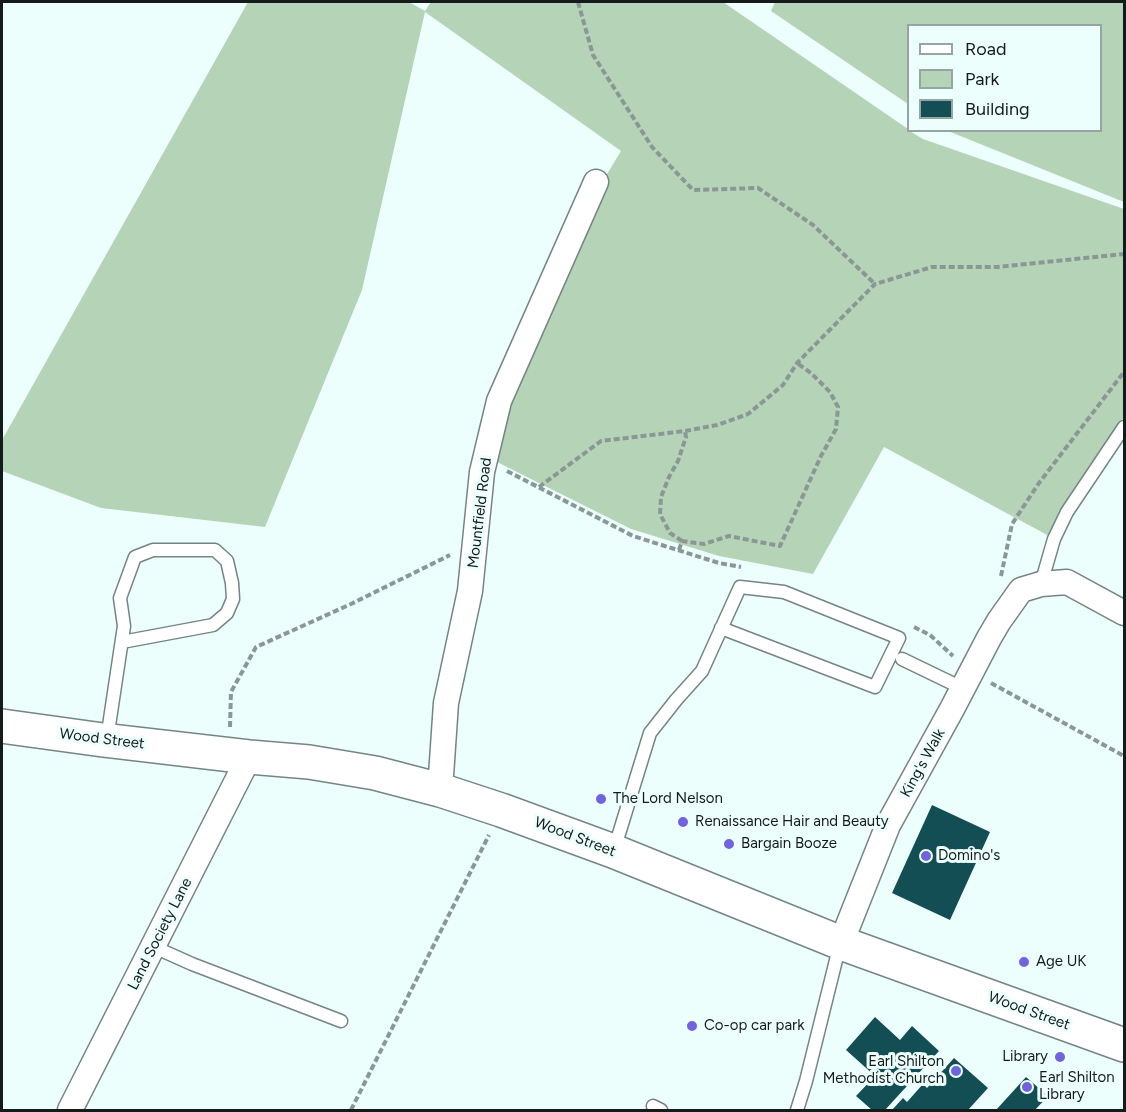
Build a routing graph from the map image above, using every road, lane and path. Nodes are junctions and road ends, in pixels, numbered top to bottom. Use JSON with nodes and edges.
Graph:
{"nodes":[{"id":1,"x":578,"y":2,"type":"edge"},
{"id":2,"x":596,"y":182,"type":"dead end"},
{"id":3,"x":1125,"y":254,"type":"edge"},
{"id":4,"x":875,"y":284,"type":"junction"},
{"id":5,"x":797,"y":363,"type":"junction"},
{"id":6,"x":1125,"y":372,"type":"edge"},
{"id":7,"x":1125,"y":427,"type":"edge"},
{"id":8,"x":685,"y":431,"type":"junction"},
{"id":9,"x":539,"y":488,"type":"dead end"},
{"id":10,"x":682,"y":541,"type":"junction"},
{"id":11,"x":475,"y":543,"type":"junction"},
{"id":12,"x":679,"y":550,"type":"dead end"},
{"id":13,"x":1020,"y":586,"type":"junction"},
{"id":14,"x":1125,"y":613,"type":"edge"},
{"id":15,"x":721,"y":628,"type":"junction"},
{"id":16,"x":122,"y":642,"type":"junction"},
{"id":17,"x":902,"y":659,"type":"dead end"},
{"id":18,"x":963,"y":688,"type":"junction"},
{"id":19,"x":2,"y":726,"type":"edge"},
{"id":20,"x":107,"y":740,"type":"junction"},
{"id":21,"x":239,"y":756,"type":"junction"},
{"id":22,"x":440,"y":790,"type":"junction"},
{"id":23,"x":501,"y":810,"type":"junction"},
{"id":24,"x":613,"y":851,"type":"junction"},
{"id":25,"x":841,"y":943,"type":"junction"},
{"id":26,"x":154,"y":946,"type":"junction"},
{"id":27,"x":341,"y":1021,"type":"dead end"},
{"id":28,"x":1125,"y":1045,"type":"edge"},
{"id":29,"x":70,"y":1110,"type":"edge"},
{"id":30,"x":351,"y":1110,"type":"edge"},
{"id":31,"x":797,"y":1110,"type":"edge"}],
"edges":[{"from":1,"to":4,"type":"path"},
{"from":2,"to":11,"type":"street","name":"Mountfield Road"},
{"from":3,"to":4,"type":"path"},
{"from":4,"to":5,"type":"path"},
{"from":5,"to":8,"type":"path"},
{"from":5,"to":10,"type":"path"},
{"from":6,"to":13,"type":"path"},
{"from":7,"to":13,"type":"lane"},
{"from":8,"to":9,"type":"path"},
{"from":8,"to":10,"type":"path"},
{"from":10,"to":12,"type":"path"},
{"from":11,"to":21,"type":"path"},
{"from":11,"to":22,"type":"street","name":"Mountfield Road"},
{"from":13,"to":14,"type":"street"},
{"from":13,"to":18,"type":"street","name":"King's Walk"},
{"from":15,"to":15,"type":"lane"},
{"from":15,"to":24,"type":"lane"},
{"from":16,"to":16,"type":"lane"},
{"from":16,"to":20,"type":"lane"},
{"from":17,"to":18,"type":"lane"},
{"from":18,"to":25,"type":"street","name":"King's Walk"},
{"from":19,"to":20,"type":"street","name":"Wood Street"},
{"from":20,"to":21,"type":"street","name":"Wood Street"},
{"from":21,"to":22,"type":"street","name":"Wood Street"},
{"from":21,"to":26,"type":"street","name":"Land Society Lane"},
{"from":22,"to":23,"type":"street","name":"Wood Street"},
{"from":23,"to":24,"type":"street","name":"Wood Street"},
{"from":23,"to":30,"type":"path"},
{"from":24,"to":25,"type":"street","name":"Wood Street"},
{"from":25,"to":28,"type":"street","name":"Wood Street"},
{"from":25,"to":31,"type":"lane"},
{"from":26,"to":27,"type":"lane"},
{"from":26,"to":29,"type":"street","name":"Land Society Lane"}]}
